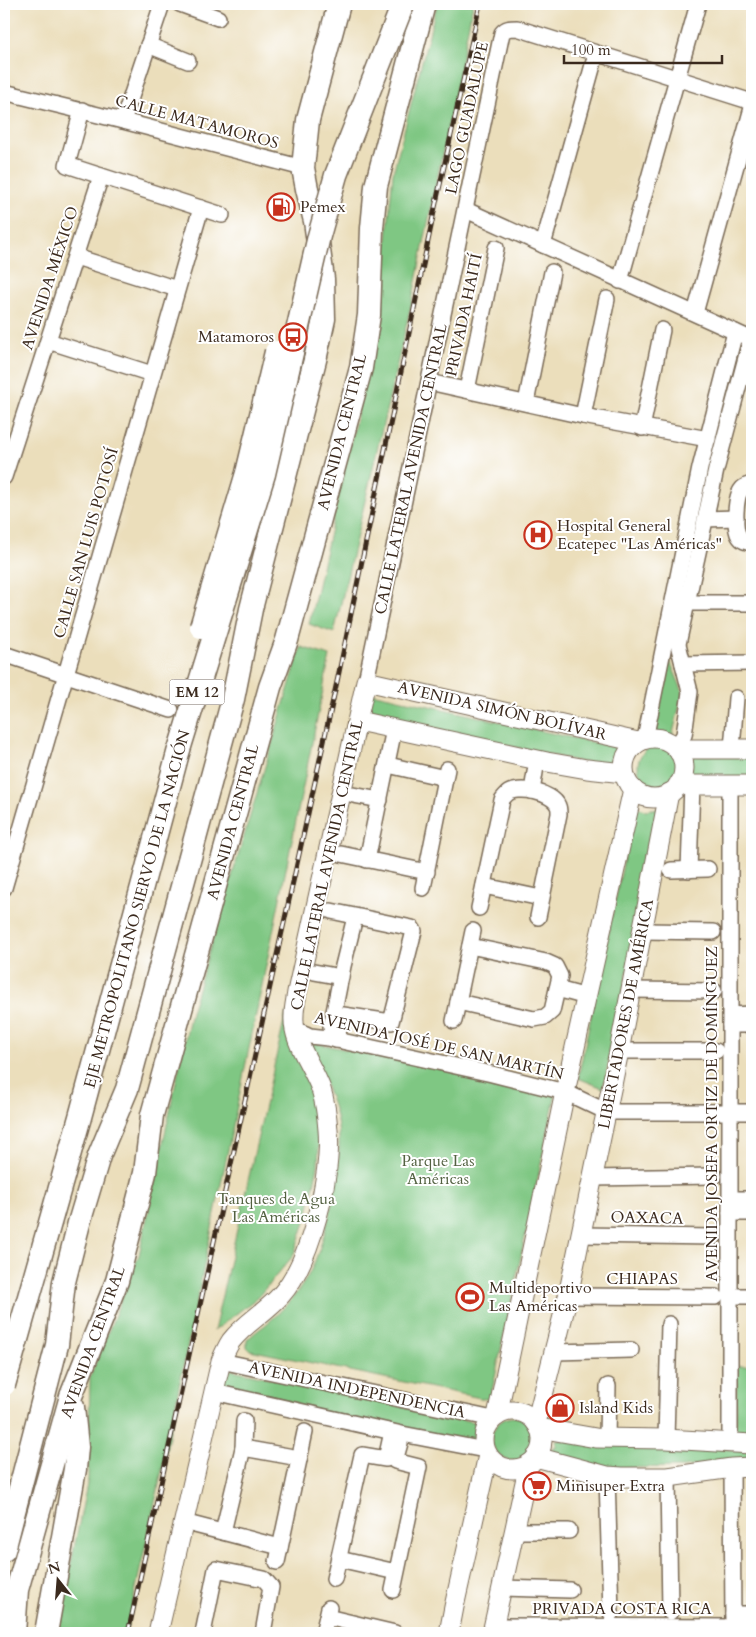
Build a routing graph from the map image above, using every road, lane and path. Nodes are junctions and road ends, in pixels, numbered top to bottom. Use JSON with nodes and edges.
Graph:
{"nodes":[{"id":1,"x":162,"y":4,"type":"edge"},
{"id":2,"x":180,"y":4,"type":"edge"},
{"id":3,"x":339,"y":4,"type":"edge"},
{"id":4,"x":388,"y":4,"type":"edge"},
{"id":5,"x":403,"y":4,"type":"edge"},
{"id":6,"x":424,"y":4,"type":"edge"},
{"id":7,"x":696,"y":4,"type":"edge"},
{"id":8,"x":218,"y":18,"type":"dead end"},
{"id":9,"x":148,"y":45,"type":"junction"},
{"id":10,"x":596,"y":54,"type":"junction"},
{"id":11,"x":188,"y":61,"type":"dead end"},
{"id":12,"x":676,"y":80,"type":"junction"},
{"id":13,"x":4,"y":92,"type":"edge"},
{"id":14,"x":752,"y":102,"type":"edge"},
{"id":15,"x":752,"y":108,"type":"edge"},
{"id":16,"x":82,"y":110,"type":"junction"},
{"id":17,"x":123,"y":121,"type":"junction"},
{"id":18,"x":304,"y":168,"type":"junction"},
{"id":19,"x":101,"y":176,"type":"junction"},
{"id":20,"x":201,"y":208,"type":"junction"},
{"id":21,"x":466,"y":210,"type":"junction"},
{"id":22,"x":222,"y":215,"type":"dead end"},
{"id":23,"x":543,"y":245,"type":"junction"},
{"id":24,"x":496,"y":248,"type":"dead end"},
{"id":25,"x":76,"y":257,"type":"junction"},
{"id":26,"x":552,"y":272,"type":"dead end"},
{"id":27,"x":620,"y":281,"type":"junction"},
{"id":28,"x":177,"y":289,"type":"junction"},
{"id":29,"x":607,"y":299,"type":"dead end"},
{"id":30,"x":695,"y":313,"type":"junction"},
{"id":31,"x":662,"y":330,"type":"dead end"},
{"id":32,"x":735,"y":332,"type":"junction"},
{"id":33,"x":752,"y":339,"type":"edge"},
{"id":34,"x":48,"y":341,"type":"junction"},
{"id":35,"x":152,"y":374,"type":"junction"},
{"id":36,"x":429,"y":382,"type":"junction"},
{"id":37,"x":466,"y":390,"type":"junction"},
{"id":38,"x":526,"y":403,"type":"junction"},
{"id":39,"x":584,"y":416,"type":"junction"},
{"id":40,"x":642,"y":428,"type":"junction"},
{"id":41,"x":708,"y":439,"type":"junction"},
{"id":42,"x":4,"y":477,"type":"edge"},
{"id":43,"x":752,"y":484,"type":"edge"},
{"id":44,"x":736,"y":513,"type":"junction"},
{"id":45,"x":706,"y":515,"type":"junction"},
{"id":46,"x":752,"y":543,"type":"edge"},
{"id":47,"x":687,"y":603,"type":"junction"},
{"id":48,"x":752,"y":603,"type":"edge"},
{"id":49,"x":5,"y":659,"type":"edge"},
{"id":50,"x":752,"y":663,"type":"edge"},
{"id":51,"x":683,"y":664,"type":"junction"},
{"id":52,"x":66,"y":675,"type":"junction"},
{"id":53,"x":366,"y":681,"type":"junction"},
{"id":54,"x":736,"y":698,"type":"dead end"},
{"id":55,"x":171,"y":710,"type":"dead end"},
{"id":56,"x":358,"y":721,"type":"junction"},
{"id":57,"x":400,"y":730,"type":"junction"},
{"id":58,"x":642,"y":740,"type":"junction"},
{"id":59,"x":732,"y":749,"type":"junction"},
{"id":60,"x":752,"y":749,"type":"edge"},
{"id":61,"x":678,"y":750,"type":"junction"},
{"id":62,"x":542,"y":761,"type":"junction"},
{"id":63,"x":389,"y":768,"type":"junction"},
{"id":64,"x":628,"y":781,"type":"junction"},
{"id":65,"x":730,"y":785,"type":"junction"},
{"id":66,"x":752,"y":786,"type":"edge"},
{"id":67,"x":680,"y":787,"type":"junction"},
{"id":68,"x":537,"y":792,"type":"junction"},
{"id":69,"x":353,"y":795,"type":"dead end"},
{"id":70,"x":380,"y":800,"type":"junction"},
{"id":71,"x":341,"y":854,"type":"dead end"},
{"id":72,"x":367,"y":860,"type":"junction"},
{"id":73,"x":708,"y":869,"type":"dead end"},
{"id":74,"x":671,"y":870,"type":"dead end"},
{"id":75,"x":689,"y":870,"type":"junction"},
{"id":76,"x":427,"y":872,"type":"junction"},
{"id":77,"x":484,"y":886,"type":"junction"},
{"id":78,"x":4,"y":888,"type":"edge"},
{"id":79,"x":423,"y":888,"type":"dead end"},
{"id":80,"x":542,"y":898,"type":"junction"},
{"id":81,"x":479,"y":908,"type":"dead end"},
{"id":82,"x":331,"y":911,"type":"dead end"},
{"id":83,"x":355,"y":917,"type":"junction"},
{"id":84,"x":538,"y":917,"type":"dead end"},
{"id":85,"x":473,"y":931,"type":"dead end"},
{"id":86,"x":643,"y":931,"type":"junction"},
{"id":87,"x":713,"y":932,"type":"dead end"},
{"id":88,"x":470,"y":946,"type":"junction"},
{"id":89,"x":314,"y":972,"type":"dead end"},
{"id":90,"x":341,"y":977,"type":"junction"},
{"id":91,"x":631,"y":990,"type":"junction"},
{"id":92,"x":714,"y":991,"type":"dead end"},
{"id":93,"x":556,"y":995,"type":"junction"},
{"id":94,"x":586,"y":1001,"type":"junction"},
{"id":95,"x":458,"y":1002,"type":"junction"},
{"id":96,"x":752,"y":1014,"type":"edge"},
{"id":97,"x":730,"y":1020,"type":"junction"},
{"id":98,"x":454,"y":1021,"type":"dead end"},
{"id":99,"x":752,"y":1025,"type":"edge"},
{"id":100,"x":295,"y":1029,"type":"junction"},
{"id":101,"x":332,"y":1039,"type":"junction"},
{"id":102,"x":619,"y":1051,"type":"junction"},
{"id":103,"x":716,"y":1051,"type":"dead end"},
{"id":104,"x":564,"y":1092,"type":"junction"},
{"id":105,"x":607,"y":1112,"type":"junction"},
{"id":106,"x":731,"y":1112,"type":"junction"},
{"id":107,"x":752,"y":1112,"type":"edge"},
{"id":108,"x":714,"y":1176,"type":"dead end"},
{"id":109,"x":593,"y":1178,"type":"junction"},
{"id":110,"x":752,"y":1199,"type":"edge"},
{"id":111,"x":730,"y":1206,"type":"junction"},
{"id":112,"x":752,"y":1212,"type":"edge"},
{"id":113,"x":581,"y":1235,"type":"junction"},
{"id":114,"x":713,"y":1237,"type":"dead end"},
{"id":115,"x":568,"y":1296,"type":"junction"},
{"id":116,"x":723,"y":1296,"type":"junction"},
{"id":117,"x":752,"y":1296,"type":"edge"},
{"id":118,"x":669,"y":1324,"type":"dead end"},
{"id":119,"x":4,"y":1336,"type":"edge"},
{"id":120,"x":631,"y":1350,"type":"dead end"},
{"id":121,"x":555,"y":1352,"type":"junction"},
{"id":122,"x":221,"y":1361,"type":"junction"},
{"id":123,"x":4,"y":1386,"type":"edge"},
{"id":124,"x":608,"y":1386,"type":"dead end"},
{"id":125,"x":214,"y":1392,"type":"junction"},
{"id":126,"x":71,"y":1396,"type":"junction"},
{"id":127,"x":495,"y":1417,"type":"junction"},
{"id":128,"x":244,"y":1421,"type":"dead end"},
{"id":129,"x":538,"y":1425,"type":"junction"},
{"id":130,"x":305,"y":1432,"type":"dead end"},
{"id":131,"x":397,"y":1433,"type":"junction"},
{"id":132,"x":606,"y":1438,"type":"junction"},
{"id":133,"x":666,"y":1439,"type":"junction"},
{"id":134,"x":730,"y":1443,"type":"junction"},
{"id":135,"x":752,"y":1444,"type":"edge"},
{"id":136,"x":243,"y":1448,"type":"junction"},
{"id":137,"x":487,"y":1452,"type":"junction"},
{"id":138,"x":299,"y":1458,"type":"junction"},
{"id":139,"x":533,"y":1461,"type":"junction"},
{"id":140,"x":752,"y":1467,"type":"edge"},
{"id":141,"x":732,"y":1468,"type":"junction"},
{"id":142,"x":607,"y":1476,"type":"junction"},
{"id":143,"x":668,"y":1477,"type":"junction"},
{"id":144,"x":184,"y":1520,"type":"junction"},
{"id":145,"x":568,"y":1530,"type":"dead end"},
{"id":146,"x":515,"y":1531,"type":"junction"},
{"id":147,"x":223,"y":1532,"type":"junction"},
{"id":148,"x":280,"y":1547,"type":"junction"},
{"id":149,"x":4,"y":1550,"type":"edge"},
{"id":150,"x":339,"y":1559,"type":"junction"},
{"id":151,"x":277,"y":1562,"type":"dead end"},
{"id":152,"x":396,"y":1572,"type":"junction"},
{"id":153,"x":334,"y":1579,"type":"dead end"},
{"id":154,"x":502,"y":1588,"type":"junction"},
{"id":155,"x":393,"y":1590,"type":"dead end"},
{"id":156,"x":570,"y":1590,"type":"dead end"},
{"id":157,"x":670,"y":1612,"type":"dead end"},
{"id":158,"x":611,"y":1613,"type":"dead end"},
{"id":159,"x":733,"y":1621,"type":"junction"},
{"id":160,"x":752,"y":1623,"type":"edge"},
{"id":161,"x":493,"y":1630,"type":"edge"},
{"id":162,"x":14,"y":1633,"type":"edge"},
{"id":163,"x":46,"y":1633,"type":"edge"},
{"id":164,"x":158,"y":1633,"type":"edge"},
{"id":165,"x":203,"y":1633,"type":"edge"},
{"id":166,"x":263,"y":1633,"type":"edge"},
{"id":167,"x":323,"y":1633,"type":"edge"},
{"id":168,"x":395,"y":1633,"type":"edge"},
{"id":169,"x":450,"y":1633,"type":"edge"}],
"edges":[{"from":1,"to":9,"type":"street"},
{"from":2,"to":8,"type":"street"},
{"from":3,"to":18,"type":"highway","name":"AVENIDA CENTRAL"},
{"from":4,"to":119,"type":"highway","name":"EJE METROPOLITANO SIERVO DE LA NACIÓN","number":"EM 12","bridge":true},
{"from":5,"to":123,"type":"highway","name":"EJE METROPOLITANO SIERVO DE LA NACIÓN","number":"EM 12","bridge":true},
{"from":6,"to":126,"type":"highway","name":"AVENIDA CENTRAL"},
{"from":7,"to":12,"type":"street"},
{"from":9,"to":11,"type":"street"},
{"from":9,"to":17,"type":"street"},
{"from":10,"to":12,"type":"street"},
{"from":10,"to":21,"type":"street","name":"LAGO GUADALUPE"},
{"from":10,"to":23,"type":"street"},
{"from":12,"to":14,"type":"street"},
{"from":12,"to":27,"type":"street"},
{"from":13,"to":16,"type":"street","name":"CALLE MATAMOROS"},
{"from":15,"to":30,"type":"street"},
{"from":16,"to":17,"type":"street","name":"CALLE MATAMOROS"},
{"from":16,"to":19,"type":"street"},
{"from":17,"to":18,"type":"street","name":"CALLE MATAMOROS"},
{"from":18,"to":149,"type":"highway","name":"AVENIDA CENTRAL"},
{"from":19,"to":20,"type":"street"},
{"from":19,"to":25,"type":"street","name":"AVENIDA MÉXICO"},
{"from":20,"to":22,"type":"street"},
{"from":20,"to":28,"type":"street","name":"CALLE SAN LUIS POTOSÍ"},
{"from":21,"to":23,"type":"street"},
{"from":21,"to":36,"type":"street","name":"CALLE LATERAL AVENIDA CENTRAL"},
{"from":23,"to":27,"type":"street"},
{"from":24,"to":37,"type":"street","name":"PRIVADA HAITÍ"},
{"from":25,"to":28,"type":"street"},
{"from":25,"to":34,"type":"street","name":"AVENIDA MÉXICO"},
{"from":26,"to":38,"type":"street"},
{"from":27,"to":30,"type":"street"},
{"from":28,"to":35,"type":"street","name":"CALLE SAN LUIS POTOSÍ"},
{"from":29,"to":39,"type":"street"},
{"from":30,"to":32,"type":"street"},
{"from":31,"to":40,"type":"street"},
{"from":32,"to":33,"type":"street"},
{"from":32,"to":41,"type":"street"},
{"from":33,"to":45,"type":"street"},
{"from":34,"to":35,"type":"street"},
{"from":34,"to":42,"type":"street","name":"AVENIDA MÉXICO"},
{"from":35,"to":52,"type":"street","name":"CALLE SAN LUIS POTOSÍ"},
{"from":36,"to":37,"type":"street"},
{"from":36,"to":53,"type":"street","name":"CALLE LATERAL AVENIDA CENTRAL"},
{"from":37,"to":38,"type":"street"},
{"from":38,"to":39,"type":"street"},
{"from":39,"to":40,"type":"street"},
{"from":40,"to":41,"type":"street"},
{"from":41,"to":58,"type":"street"},
{"from":43,"to":44,"type":"street"},
{"from":44,"to":45,"type":"street"},
{"from":44,"to":46,"type":"street"},
{"from":45,"to":47,"type":"street"},
{"from":47,"to":48,"type":"street"},
{"from":47,"to":51,"type":"street"},
{"from":49,"to":52,"type":"street"},
{"from":50,"to":51,"type":"street"},
{"from":51,"to":61,"type":"street"},
{"from":52,"to":55,"type":"street"},
{"from":52,"to":78,"type":"street","name":"CALLE SAN LUIS POTOSÍ"},
{"from":53,"to":56,"type":"main road","name":"CALLE LATERAL AVENIDA CENTRAL"},
{"from":53,"to":58,"type":"main road","name":"AVENIDA SIMÓN BOLÍVAR"},
{"from":54,"to":59,"type":"street"},
{"from":56,"to":57,"type":"main road"},
{"from":56,"to":100,"type":"main road","name":"CALLE LATERAL AVENIDA CENTRAL"},
{"from":57,"to":62,"type":"main road"},
{"from":57,"to":63,"type":"street"},
{"from":58,"to":61,"type":"main road"},
{"from":58,"to":64,"type":"main road"},
{"from":59,"to":60,"type":"main road"},
{"from":59,"to":61,"type":"main road"},
{"from":61,"to":67,"type":"main road"},
{"from":62,"to":64,"type":"main road"},
{"from":62,"to":68,"type":"street"},
{"from":63,"to":70,"type":"street"},
{"from":63,"to":76,"type":"street"},
{"from":64,"to":67,"type":"main road"},
{"from":64,"to":94,"type":"main road"},
{"from":65,"to":66,"type":"main road"},
{"from":65,"to":67,"type":"main road"},
{"from":65,"to":97,"type":"street","name":"AVENIDA JOSEFA ORTIZ DE DOMÍNGUEZ"},
{"from":67,"to":75,"type":"street"},
{"from":67,"to":86,"type":"main road","name":"LIBERTADORES DE AMÉRICA"},
{"from":68,"to":77,"type":"street"},
{"from":68,"to":80,"type":"street"},
{"from":69,"to":70,"type":"street"},
{"from":70,"to":72,"type":"street"},
{"from":71,"to":72,"type":"street"},
{"from":72,"to":76,"type":"street"},
{"from":73,"to":75,"type":"street"},
{"from":74,"to":75,"type":"street"},
{"from":76,"to":79,"type":"street"},
{"from":77,"to":80,"type":"street"},
{"from":77,"to":81,"type":"street"},
{"from":80,"to":84,"type":"street"},
{"from":82,"to":83,"type":"street"},
{"from":83,"to":90,"type":"street"},
{"from":83,"to":101,"type":"street"},
{"from":85,"to":88,"type":"street"},
{"from":86,"to":87,"type":"street"},
{"from":86,"to":91,"type":"main road","name":"LIBERTADORES DE AMÉRICA"},
{"from":88,"to":93,"type":"street"},
{"from":88,"to":95,"type":"street"},
{"from":89,"to":90,"type":"street"},
{"from":90,"to":101,"type":"street"},
{"from":91,"to":92,"type":"street"},
{"from":91,"to":102,"type":"main road","name":"LIBERTADORES DE AMÉRICA"},
{"from":93,"to":94,"type":"street"},
{"from":93,"to":95,"type":"street"},
{"from":94,"to":104,"type":"main road"},
{"from":95,"to":98,"type":"street"},
{"from":96,"to":97,"type":"street"},
{"from":97,"to":99,"type":"street"},
{"from":97,"to":106,"type":"street","name":"AVENIDA JOSEFA ORTIZ DE DOMÍNGUEZ"},
{"from":100,"to":101,"type":"street","name":"AVENIDA JOSÉ DE SAN MARTÍN"},
{"from":100,"to":122,"type":"main road","name":"CALLE LATERAL AVENIDA CENTRAL"},
{"from":101,"to":104,"type":"street","name":"AVENIDA JOSÉ DE SAN MARTÍN"},
{"from":102,"to":103,"type":"street"},
{"from":102,"to":105,"type":"main road","name":"LIBERTADORES DE AMÉRICA"},
{"from":104,"to":105,"type":"street","name":"AVENIDA JOSÉ DE SAN MARTÍN"},
{"from":104,"to":127,"type":"main road"},
{"from":105,"to":106,"type":"street","name":"AVENIDA JOSÉ DE SAN MARTÍN"},
{"from":105,"to":109,"type":"main road","name":"LIBERTADORES DE AMÉRICA"},
{"from":106,"to":107,"type":"street","name":"AVENIDA JOSÉ DE SAN MARTÍN"},
{"from":106,"to":111,"type":"street","name":"AVENIDA JOSEFA ORTIZ DE DOMÍNGUEZ"},
{"from":108,"to":109,"type":"street"},
{"from":109,"to":113,"type":"main road","name":"LIBERTADORES DE AMÉRICA"},
{"from":110,"to":111,"type":"street"},
{"from":111,"to":112,"type":"street"},
{"from":111,"to":116,"type":"street","name":"AVENIDA JOSEFA ORTIZ DE DOMÍNGUEZ"},
{"from":113,"to":114,"type":"street","name":"OAXACA"},
{"from":113,"to":115,"type":"main road","name":"LIBERTADORES DE AMÉRICA"},
{"from":115,"to":116,"type":"street","name":"CHIAPAS"},
{"from":115,"to":121,"type":"main road","name":"LIBERTADORES DE AMÉRICA"},
{"from":116,"to":117,"type":"street","name":"CHIAPAS"},
{"from":116,"to":134,"type":"street","name":"AVENIDA JOSEFA ORTIZ DE DOMÍNGUEZ"},
{"from":118,"to":133,"type":"street"},
{"from":120,"to":121,"type":"street"},
{"from":121,"to":129,"type":"main road","name":"LIBERTADORES DE AMÉRICA"},
{"from":122,"to":125,"type":"main road","name":"CALLE LATERAL AVENIDA CENTRAL"},
{"from":122,"to":127,"type":"street","name":"AVENIDA INDEPENDENCIA"},
{"from":124,"to":132,"type":"street"},
{"from":125,"to":131,"type":"street","name":"AVENIDA INDEPENDENCIA"},
{"from":125,"to":144,"type":"main road","name":"CALLE LATERAL AVENIDA CENTRAL"},
{"from":126,"to":162,"type":"highway","name":"AVENIDA CENTRAL"},
{"from":126,"to":163,"type":"highway"},
{"from":127,"to":129,"type":"main road"},
{"from":127,"to":137,"type":"main road"},
{"from":128,"to":136,"type":"street"},
{"from":129,"to":132,"type":"main road"},
{"from":129,"to":139,"type":"main road"},
{"from":130,"to":138,"type":"street"},
{"from":131,"to":137,"type":"street","name":"AVENIDA INDEPENDENCIA"},
{"from":131,"to":150,"type":"street"},
{"from":131,"to":152,"type":"street"},
{"from":132,"to":133,"type":"main road"},
{"from":133,"to":134,"type":"main road"},
{"from":134,"to":135,"type":"main road"},
{"from":136,"to":138,"type":"street"},
{"from":136,"to":147,"type":"street"},
{"from":137,"to":139,"type":"main road"},
{"from":137,"to":169,"type":"main road"},
{"from":138,"to":148,"type":"street"},
{"from":139,"to":142,"type":"main road"},
{"from":139,"to":146,"type":"main road"},
{"from":140,"to":141,"type":"main road"},
{"from":141,"to":143,"type":"main road"},
{"from":141,"to":159,"type":"street"},
{"from":142,"to":143,"type":"main road"},
{"from":142,"to":158,"type":"street"},
{"from":143,"to":157,"type":"street"},
{"from":144,"to":147,"type":"street"},
{"from":144,"to":164,"type":"main road","name":"CALLE LATERAL AVENIDA CENTRAL"},
{"from":145,"to":146,"type":"street"},
{"from":146,"to":154,"type":"main road"},
{"from":147,"to":148,"type":"street"},
{"from":148,"to":151,"type":"street"},
{"from":150,"to":152,"type":"street"},
{"from":150,"to":153,"type":"street"},
{"from":152,"to":155,"type":"street"},
{"from":154,"to":156,"type":"street"},
{"from":154,"to":161,"type":"main road"},
{"from":159,"to":160,"type":"street","name":"PRIVADA COSTA RICA"},
{"from":159,"to":161,"type":"street","name":"PRIVADA COSTA RICA"},
{"from":165,"to":166,"type":"street"},
{"from":167,"to":168,"type":"street"}]}
